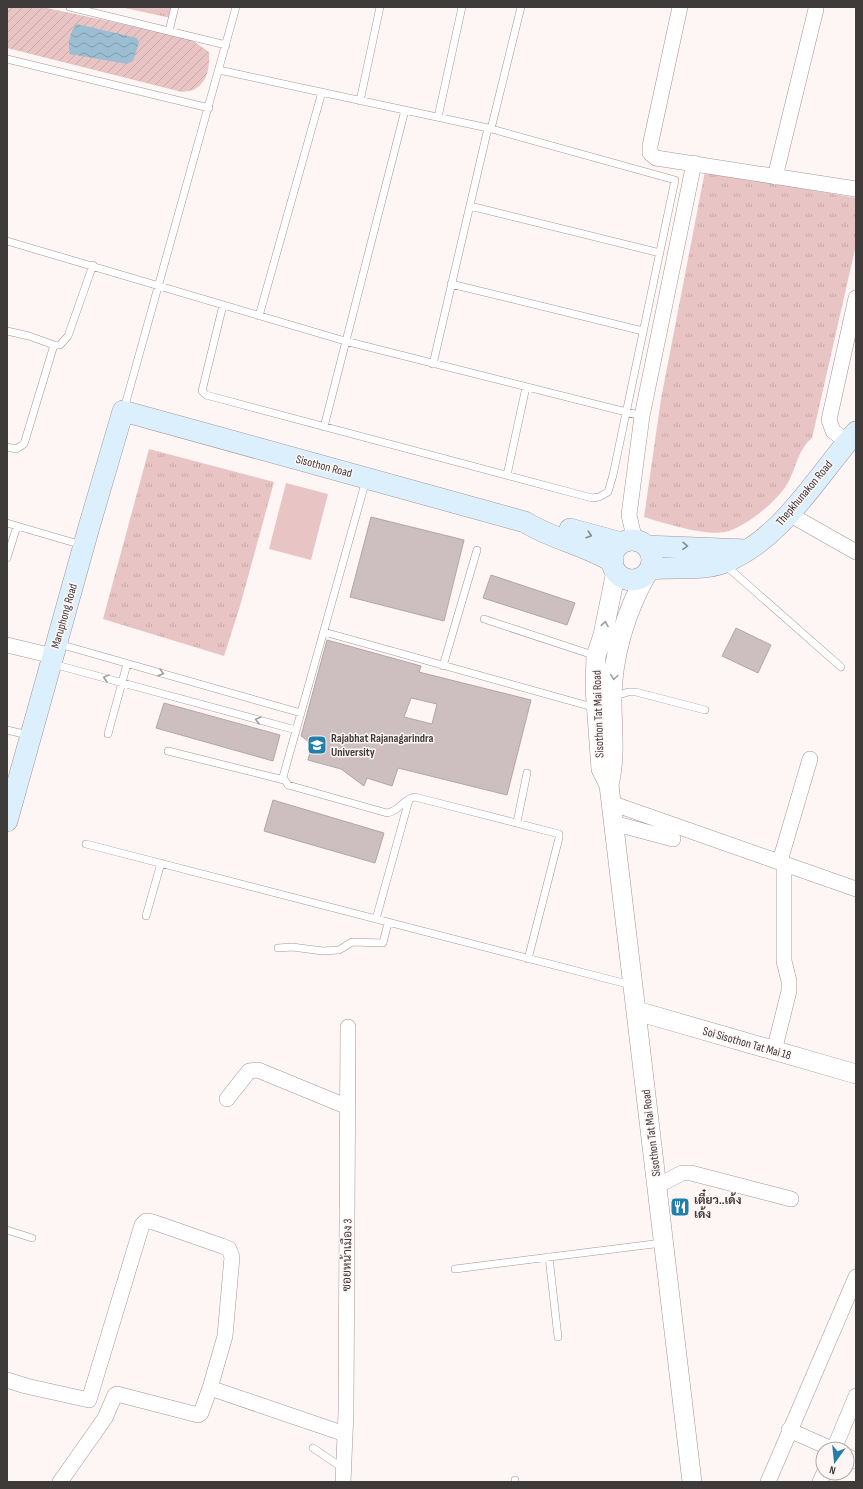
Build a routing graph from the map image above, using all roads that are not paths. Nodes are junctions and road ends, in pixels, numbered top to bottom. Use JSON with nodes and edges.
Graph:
{"nodes":[{"id":1,"x":70,"y":7,"type":"edge"},
{"id":2,"x":175,"y":7,"type":"edge"},
{"id":3,"x":236,"y":7,"type":"edge"},
{"id":4,"x":380,"y":7,"type":"edge"},
{"id":5,"x":462,"y":7,"type":"edge"},
{"id":6,"x":521,"y":7,"type":"edge"},
{"id":7,"x":680,"y":7,"type":"edge"},
{"id":8,"x":816,"y":9,"type":"dead end"},
{"id":9,"x":169,"y":31,"type":"junction"},
{"id":10,"x":226,"y":45,"type":"junction"},
{"id":11,"x":7,"y":59,"type":"edge"},
{"id":12,"x":219,"y":70,"type":"junction"},
{"id":13,"x":322,"y":92,"type":"junction"},
{"id":14,"x":360,"y":101,"type":"junction"},
{"id":15,"x":209,"y":108,"type":"junction"},
{"id":16,"x":405,"y":110,"type":"junction"},
{"id":17,"x":438,"y":117,"type":"junction"},
{"id":18,"x":490,"y":128,"type":"junction"},
{"id":19,"x":694,"y":163,"type":"junction"},
{"id":20,"x":775,"y":177,"type":"junction"},
{"id":21,"x":856,"y":189,"type":"edge"},
{"id":22,"x":470,"y":206,"type":"junction"},
{"id":23,"x":7,"y":241,"type":"edge"},
{"id":24,"x":660,"y":253,"type":"junction"},
{"id":25,"x":93,"y":265,"type":"junction"},
{"id":26,"x":451,"y":284,"type":"junction"},
{"id":27,"x":159,"y":286,"type":"junction"},
{"id":28,"x":856,"y":298,"type":"edge"},
{"id":29,"x":223,"y":305,"type":"junction"},
{"id":30,"x":259,"y":316,"type":"junction"},
{"id":31,"x":7,"y":331,"type":"edge"},
{"id":32,"x":643,"y":331,"type":"junction"},
{"id":33,"x":345,"y":342,"type":"junction"},
{"id":34,"x":54,"y":345,"type":"junction"},
{"id":35,"x":433,"y":364,"type":"junction"},
{"id":36,"x":526,"y":387,"type":"junction"},
{"id":37,"x":124,"y":411,"type":"junction"},
{"id":38,"x":626,"y":412,"type":"junction"},
{"id":39,"x":642,"y":416,"type":"junction"},
{"id":40,"x":324,"y":427,"type":"junction"},
{"id":41,"x":850,"y":444,"type":"edge"},
{"id":42,"x":7,"y":447,"type":"edge"},
{"id":43,"x":507,"y":475,"type":"junction"},
{"id":44,"x":366,"y":478,"type":"junction"},
{"id":45,"x":790,"y":514,"type":"junction"},
{"id":46,"x":524,"y":522,"type":"junction"},
{"id":47,"x":7,"y":523,"type":"edge"},
{"id":48,"x":17,"y":526,"type":"junction"},
{"id":49,"x":634,"y":543,"type":"junction"},
{"id":50,"x":84,"y":545,"type":"junction"},
{"id":51,"x":477,"y":550,"type":"dead end"},
{"id":52,"x":748,"y":550,"type":"junction"},
{"id":53,"x":856,"y":552,"type":"edge"},
{"id":54,"x":7,"y":558,"type":"edge"},
{"id":55,"x":722,"y":563,"type":"junction"},
{"id":56,"x":614,"y":567,"type":"junction"},
{"id":57,"x":649,"y":571,"type":"junction"},
{"id":58,"x":484,"y":619,"type":"dead end"},
{"id":59,"x":324,"y":632,"type":"junction"},
{"id":60,"x":7,"y":645,"type":"edge"},
{"id":61,"x":54,"y":654,"type":"junction"},
{"id":62,"x":596,"y":656,"type":"junction"},
{"id":63,"x":127,"y":664,"type":"junction"},
{"id":64,"x":443,"y":666,"type":"junction"},
{"id":65,"x":841,"y":668,"type":"dead end"},
{"id":66,"x":121,"y":682,"type":"junction"},
{"id":67,"x":612,"y":698,"type":"junction"},
{"id":68,"x":596,"y":708,"type":"junction"},
{"id":69,"x":705,"y":710,"type":"dead end"},
{"id":70,"x":301,"y":713,"type":"junction"},
{"id":71,"x":7,"y":730,"type":"edge"},
{"id":72,"x":296,"y":730,"type":"junction"},
{"id":73,"x":108,"y":734,"type":"dead end"},
{"id":74,"x":31,"y":736,"type":"junction"},
{"id":75,"x":168,"y":751,"type":"dead end"},
{"id":76,"x":810,"y":759,"type":"dead end"},
{"id":77,"x":527,"y":773,"type":"dead end"},
{"id":78,"x":284,"y":780,"type":"junction"},
{"id":79,"x":610,"y":794,"type":"junction"},
{"id":80,"x":410,"y":798,"type":"junction"},
{"id":81,"x":7,"y":820,"type":"edge"},
{"id":82,"x":517,"y":822,"type":"junction"},
{"id":83,"x":613,"y":823,"type":"junction"},
{"id":84,"x":673,"y":839,"type":"dead end"},
{"id":85,"x":86,"y":844,"type":"dead end"},
{"id":86,"x":782,"y":862,"type":"junction"},
{"id":87,"x":160,"y":863,"type":"junction"},
{"id":88,"x":856,"y":889,"type":"edge"},
{"id":89,"x":146,"y":916,"type":"dead end"},
{"id":90,"x":376,"y":919,"type":"junction"},
{"id":91,"x":388,"y":923,"type":"junction"},
{"id":92,"x":278,"y":948,"type":"dead end"},
{"id":93,"x":528,"y":959,"type":"junction"},
{"id":94,"x":633,"y":986,"type":"junction"},
{"id":95,"x":637,"y":1011,"type":"junction"},
{"id":96,"x":348,"y":1027,"type":"dead end"},
{"id":97,"x":774,"y":1051,"type":"junction"},
{"id":98,"x":856,"y":1074,"type":"edge"},
{"id":99,"x":227,"y":1100,"type":"dead end"},
{"id":100,"x":348,"y":1107,"type":"junction"},
{"id":101,"x":657,"y":1186,"type":"junction"},
{"id":102,"x":791,"y":1199,"type":"dead end"},
{"id":103,"x":7,"y":1230,"type":"edge"},
{"id":104,"x":32,"y":1238,"type":"dead end"},
{"id":105,"x":662,"y":1243,"type":"junction"},
{"id":106,"x":549,"y":1257,"type":"junction"},
{"id":107,"x":455,"y":1269,"type":"dead end"},
{"id":108,"x":856,"y":1277,"type":"edge"},
{"id":109,"x":558,"y":1337,"type":"dead end"},
{"id":110,"x":7,"y":1380,"type":"edge"},
{"id":111,"x":210,"y":1388,"type":"junction"},
{"id":112,"x":856,"y":1396,"type":"edge"},
{"id":113,"x":89,"y":1400,"type":"junction"},
{"id":114,"x":112,"y":1406,"type":"junction"},
{"id":115,"x":789,"y":1430,"type":"junction"},
{"id":116,"x":345,"y":1434,"type":"junction"},
{"id":117,"x":815,"y":1441,"type":"edge"},
{"id":118,"x":836,"y":1441,"type":"edge"},
{"id":119,"x":313,"y":1448,"type":"dead end"},
{"id":120,"x":346,"y":1478,"type":"edge"},
{"id":121,"x":60,"y":1482,"type":"edge"},
{"id":122,"x":692,"y":1482,"type":"edge"},
{"id":123,"x":768,"y":1482,"type":"edge"}],
"edges":[{"from":1,"to":9,"type":"lane"},
{"from":2,"to":9,"type":"lane"},
{"from":3,"to":10,"type":"lane"},
{"from":4,"to":14,"type":"lane"},
{"from":5,"to":17,"type":"lane"},
{"from":6,"to":18,"type":"lane"},
{"from":7,"to":19,"type":"street"},
{"from":8,"to":20,"type":"street"},
{"from":9,"to":10,"type":"lane"},
{"from":10,"to":12,"type":"lane"},
{"from":11,"to":15,"type":"lane"},
{"from":12,"to":13,"type":"lane"},
{"from":12,"to":15,"type":"lane"},
{"from":13,"to":14,"type":"lane"},
{"from":13,"to":30,"type":"lane"},
{"from":14,"to":16,"type":"lane"},
{"from":15,"to":27,"type":"lane"},
{"from":16,"to":17,"type":"lane"},
{"from":16,"to":33,"type":"lane"},
{"from":17,"to":18,"type":"lane"},
{"from":18,"to":22,"type":"lane"},
{"from":18,"to":24,"type":"lane"},
{"from":19,"to":20,"type":"street"},
{"from":19,"to":39,"type":"street"},
{"from":20,"to":21,"type":"street"},
{"from":22,"to":24,"type":"lane"},
{"from":22,"to":26,"type":"lane"},
{"from":23,"to":25,"type":"lane"},
{"from":24,"to":32,"type":"lane"},
{"from":25,"to":27,"type":"lane"},
{"from":25,"to":34,"type":"lane"},
{"from":26,"to":32,"type":"lane"},
{"from":26,"to":35,"type":"lane"},
{"from":27,"to":29,"type":"lane"},
{"from":27,"to":37,"type":"lane"},
{"from":28,"to":41,"type":"street"},
{"from":29,"to":30,"type":"lane"},
{"from":29,"to":40,"type":"lane"},
{"from":30,"to":33,"type":"lane"},
{"from":31,"to":34,"type":"lane"},
{"from":32,"to":38,"type":"lane"},
{"from":33,"to":35,"type":"lane"},
{"from":33,"to":40,"type":"lane"},
{"from":34,"to":42,"type":"lane"},
{"from":35,"to":36,"type":"lane"},
{"from":36,"to":38,"type":"lane"},
{"from":36,"to":43,"type":"lane"},
{"from":37,"to":44,"type":"main road","name":"Sisothon Road"},
{"from":37,"to":50,"type":"main road","name":"Maruphong Road"},
{"from":38,"to":39,"type":"lane"},
{"from":38,"to":43,"type":"lane"},
{"from":39,"to":49,"type":"street"},
{"from":40,"to":43,"type":"lane"},
{"from":41,"to":45,"type":"main road","name":"Thepkhunakon Road"},
{"from":44,"to":46,"type":"main road","name":"Sisothon Road"},
{"from":44,"to":59,"type":"lane"},
{"from":45,"to":52,"type":"main road","name":"Thepkhunakon Road"},
{"from":45,"to":53,"type":"street"},
{"from":46,"to":49,"type":"main road","name":"Sisothon Road","one_way":true},
{"from":46,"to":56,"type":"main road","name":"Sisothon Road"},
{"from":47,"to":48,"type":"lane"},
{"from":48,"to":50,"type":"lane"},
{"from":48,"to":54,"type":"lane"},
{"from":49,"to":52,"type":"main road","one_way":true},
{"from":49,"to":56,"type":"main road"},
{"from":49,"to":57,"type":"main road"},
{"from":50,"to":61,"type":"main road","name":"Maruphong Road"},
{"from":51,"to":64,"type":"lane"},
{"from":52,"to":55,"type":"main road","name":"Thepkhunakon Road"},
{"from":55,"to":57,"type":"main road","name":"Thepkhunakon Road"},
{"from":55,"to":65,"type":"lane"},
{"from":56,"to":57,"type":"main road"},
{"from":62,"to":56,"type":"street","name":"Sisothon Tat Mai Road","one_way":true},
{"from":57,"to":67,"type":"street","name":"Sisothon Tat Mai Road","one_way":true},
{"from":58,"to":62,"type":"lane"},
{"from":59,"to":64,"type":"lane"},
{"from":59,"to":70,"type":"lane"},
{"from":60,"to":61,"type":"street"},
{"from":61,"to":63,"type":"lane"},
{"from":66,"to":61,"type":"lane","one_way":true},
{"from":61,"to":74,"type":"main road","name":"Maruphong Road"},
{"from":62,"to":68,"type":"street","name":"Sisothon Tat Mai Road"},
{"from":63,"to":66,"type":"lane"},
{"from":63,"to":70,"type":"lane","one_way":true},
{"from":64,"to":68,"type":"lane"},
{"from":72,"to":66,"type":"lane","one_way":true},
{"from":66,"to":73,"type":"lane"},
{"from":67,"to":69,"type":"lane"},
{"from":67,"to":79,"type":"street","name":"Sisothon Tat Mai Road"},
{"from":68,"to":79,"type":"street","name":"Sisothon Tat Mai Road"},
{"from":70,"to":72,"type":"lane"},
{"from":71,"to":74,"type":"lane"},
{"from":72,"to":78,"type":"lane"},
{"from":74,"to":81,"type":"main road","name":"Maruphong Road"},
{"from":75,"to":78,"type":"lane"},
{"from":76,"to":86,"type":"street"},
{"from":77,"to":82,"type":"lane"},
{"from":78,"to":80,"type":"lane"},
{"from":79,"to":83,"type":"street","name":"Sisothon Tat Mai Road"},
{"from":79,"to":86,"type":"street"},
{"from":80,"to":82,"type":"lane"},
{"from":80,"to":90,"type":"lane"},
{"from":82,"to":93,"type":"lane"},
{"from":83,"to":84,"type":"street"},
{"from":83,"to":94,"type":"street","name":"Sisothon Tat Mai Road"},
{"from":85,"to":87,"type":"lane"},
{"from":86,"to":88,"type":"street"},
{"from":86,"to":97,"type":"street"},
{"from":87,"to":89,"type":"lane"},
{"from":87,"to":90,"type":"lane"},
{"from":90,"to":91,"type":"lane"},
{"from":91,"to":92,"type":"lane"},
{"from":91,"to":93,"type":"lane"},
{"from":93,"to":94,"type":"lane"},
{"from":94,"to":95,"type":"street","name":"Sisothon Tat Mai Road"},
{"from":95,"to":97,"type":"street","name":"Soi Sisothon Tat Mai 18"},
{"from":95,"to":101,"type":"street","name":"Sisothon Tat Mai Road"},
{"from":96,"to":100,"type":"street","name":"ซอยหน้าเมือง 3"},
{"from":97,"to":98,"type":"street","name":"Soi Sisothon Tat Mai 18"},
{"from":99,"to":100,"type":"street"},
{"from":100,"to":116,"type":"street","name":"ซอยหน้าเมือง 3"},
{"from":101,"to":102,"type":"street"},
{"from":101,"to":105,"type":"street","name":"Sisothon Tat Mai Road"},
{"from":103,"to":104,"type":"lane"},
{"from":105,"to":106,"type":"lane"},
{"from":105,"to":122,"type":"street","name":"Sisothon Tat Mai Road"},
{"from":106,"to":107,"type":"lane"},
{"from":106,"to":109,"type":"lane"},
{"from":108,"to":115,"type":"street"},
{"from":110,"to":113,"type":"street"},
{"from":111,"to":113,"type":"street"},
{"from":111,"to":114,"type":"street"},
{"from":111,"to":116,"type":"street"},
{"from":112,"to":118,"type":"street"},
{"from":113,"to":114,"type":"street"},
{"from":114,"to":121,"type":"street"},
{"from":115,"to":117,"type":"street"},
{"from":115,"to":123,"type":"street"},
{"from":116,"to":120,"type":"street","name":"ซอยหน้าเมือง 3"},
{"from":119,"to":120,"type":"lane"}]}
